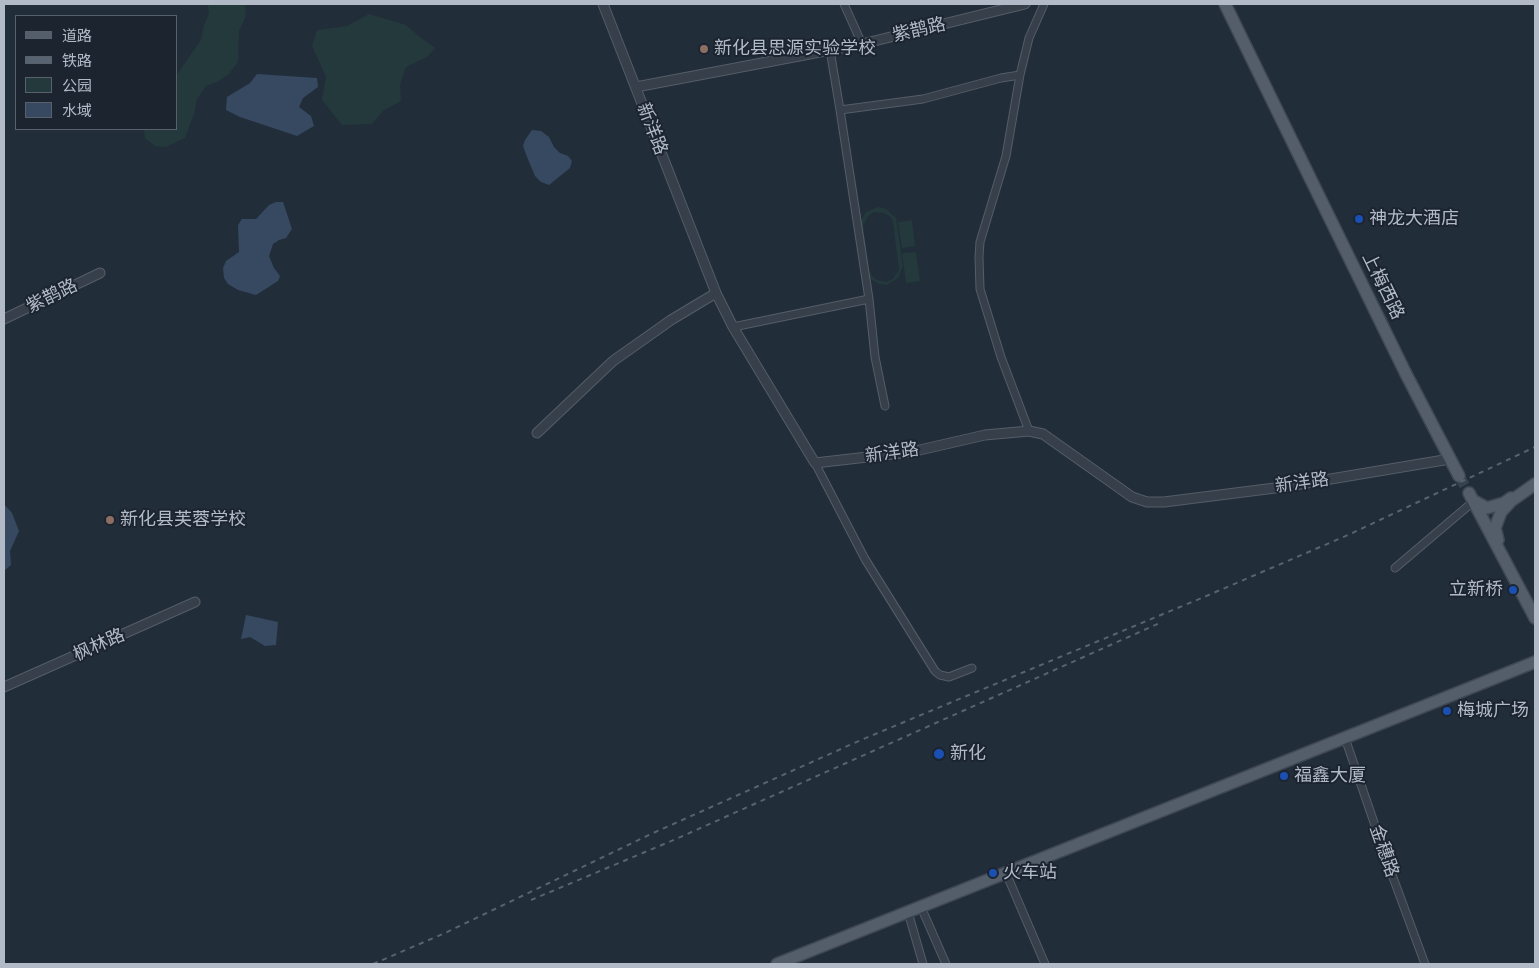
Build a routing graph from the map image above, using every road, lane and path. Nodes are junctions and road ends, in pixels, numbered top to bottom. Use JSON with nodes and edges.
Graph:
{"nodes":[{"id":1,"x":603,"y":4,"type":"edge"},
{"id":2,"x":844,"y":4,"type":"edge"},
{"id":3,"x":1025,"y":4,"type":"edge"},
{"id":4,"x":1044,"y":4,"type":"edge"},
{"id":5,"x":1225,"y":4,"type":"edge"},
{"id":6,"x":862,"y":44,"type":"junction"},
{"id":7,"x":830,"y":50,"type":"junction"},
{"id":8,"x":1020,"y":75,"type":"junction"},
{"id":9,"x":636,"y":87,"type":"junction"},
{"id":10,"x":840,"y":110,"type":"junction"},
{"id":11,"x":100,"y":273,"type":"dead end"},
{"id":12,"x":716,"y":293,"type":"junction"},
{"id":13,"x":869,"y":299,"type":"junction"},
{"id":14,"x":4,"y":319,"type":"edge"},
{"id":15,"x":733,"y":328,"type":"junction"},
{"id":16,"x":885,"y":406,"type":"dead end"},
{"id":17,"x":1029,"y":431,"type":"junction"},
{"id":18,"x":537,"y":433,"type":"dead end"},
{"id":19,"x":1450,"y":460,"type":"junction"},
{"id":20,"x":815,"y":464,"type":"junction"},
{"id":21,"x":1459,"y":476,"type":"tunnel mouth"},
{"id":22,"x":1535,"y":484,"type":"edge"},
{"id":23,"x":1471,"y":497,"type":"junction"},
{"id":24,"x":1500,"y":552,"type":"junction"},
{"id":25,"x":1395,"y":568,"type":"dead end"},
{"id":26,"x":195,"y":602,"type":"dead end"},
{"id":27,"x":1535,"y":618,"type":"edge"},
{"id":28,"x":1535,"y":662,"type":"edge"},
{"id":29,"x":972,"y":668,"type":"dead end"},
{"id":30,"x":4,"y":687,"type":"edge"},
{"id":31,"x":1345,"y":738,"type":"junction"},
{"id":32,"x":1006,"y":873,"type":"junction"},
{"id":33,"x":921,"y":907,"type":"junction"},
{"id":34,"x":908,"y":912,"type":"junction"},
{"id":35,"x":780,"y":964,"type":"edge"},
{"id":36,"x":923,"y":964,"type":"edge"},
{"id":37,"x":946,"y":964,"type":"edge"},
{"id":38,"x":1045,"y":964,"type":"edge"},
{"id":39,"x":1425,"y":964,"type":"edge"}],
"edges":[{"from":1,"to":9,"type":"street","name":"新洋路"},
{"from":2,"to":6,"type":"street"},
{"from":3,"to":6,"type":"street","name":"紫鹊路"},
{"from":4,"to":8,"type":"street"},
{"from":5,"to":19,"type":"main road","name":"上梅西路"},
{"from":6,"to":7,"type":"street","name":"紫鹊路"},
{"from":7,"to":9,"type":"street","name":"紫鹊路"},
{"from":7,"to":10,"type":"street"},
{"from":8,"to":10,"type":"street"},
{"from":8,"to":17,"type":"street"},
{"from":9,"to":12,"type":"street","name":"新洋路"},
{"from":10,"to":13,"type":"street"},
{"from":11,"to":14,"type":"street","name":"紫鹊路"},
{"from":12,"to":15,"type":"street","name":"新洋路"},
{"from":12,"to":18,"type":"street"},
{"from":13,"to":15,"type":"street"},
{"from":13,"to":16,"type":"street"},
{"from":15,"to":20,"type":"street","name":"新洋路"},
{"from":17,"to":19,"type":"street","name":"新洋路"},
{"from":17,"to":20,"type":"street","name":"新洋路"},
{"from":19,"to":21,"type":"main road","name":"上梅西路"},
{"from":20,"to":29,"type":"street"},
{"from":22,"to":23,"type":"main road"},
{"from":22,"to":24,"type":"main road"},
{"from":23,"to":24,"type":"main road"},
{"from":23,"to":25,"type":"street"},
{"from":24,"to":27,"type":"main road"},
{"from":26,"to":30,"type":"street","name":"枫林路"},
{"from":28,"to":31,"type":"main road"},
{"from":31,"to":32,"type":"main road"},
{"from":31,"to":39,"type":"street","name":"金穗路"},
{"from":32,"to":33,"type":"main road"},
{"from":32,"to":38,"type":"street"},
{"from":33,"to":34,"type":"main road"},
{"from":33,"to":37,"type":"street"},
{"from":34,"to":35,"type":"main road"},
{"from":34,"to":36,"type":"street"}]}
